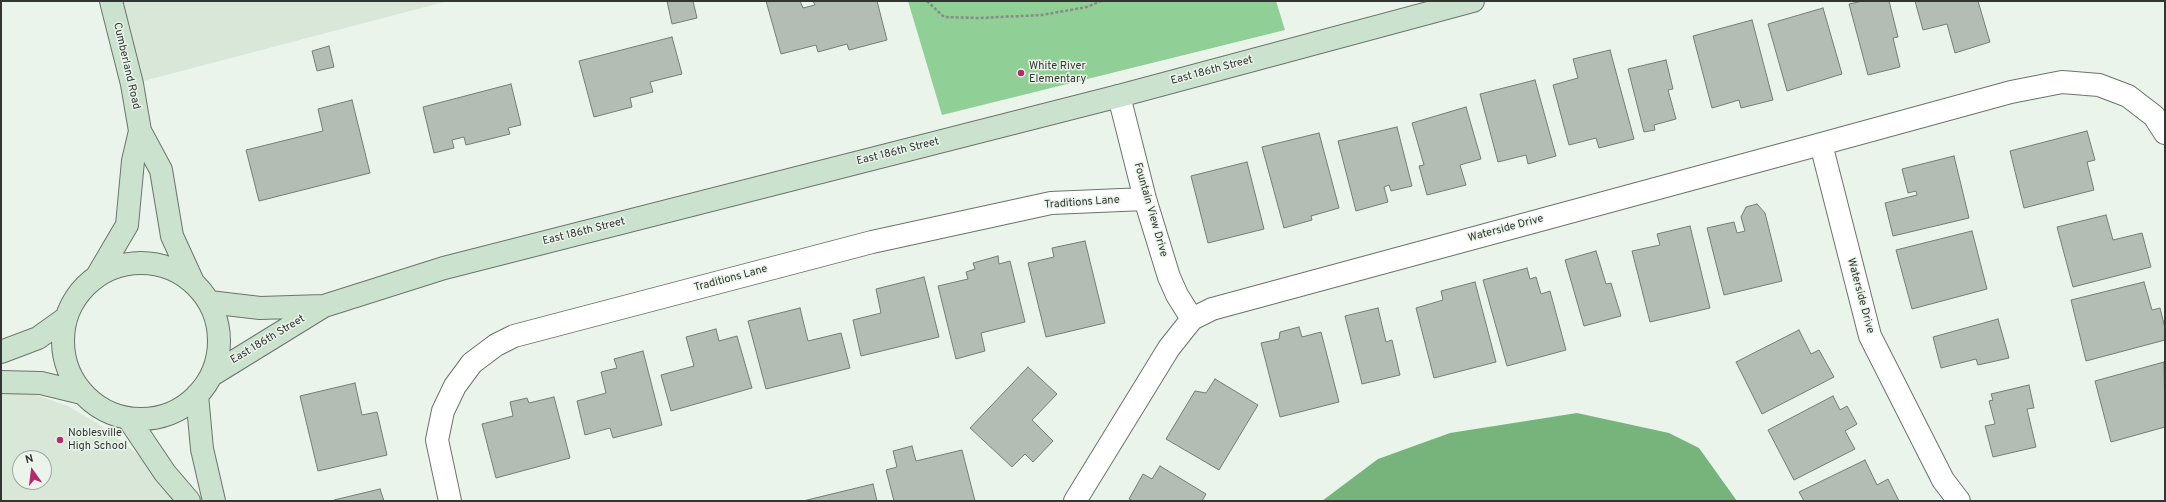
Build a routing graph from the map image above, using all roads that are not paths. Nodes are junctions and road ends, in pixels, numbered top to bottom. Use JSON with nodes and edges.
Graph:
{"nodes":[{"id":1,"x":110,"y":1,"type":"edge"},
{"id":2,"x":1473,"y":1,"type":"edge"},
{"id":3,"x":1119,"y":96,"type":"junction"},
{"id":4,"x":140,"y":131,"type":"junction"},
{"id":5,"x":2165,"y":133,"type":"edge"},
{"id":6,"x":1821,"y":144,"type":"junction"},
{"id":7,"x":1145,"y":199,"type":"junction"},
{"id":8,"x":97,"y":276,"type":"junction"},
{"id":9,"x":193,"y":282,"type":"junction"},
{"id":10,"x":209,"y":302,"type":"junction"},
{"id":11,"x":324,"y":306,"type":"junction"},
{"id":12,"x":66,"y":318,"type":"junction"},
{"id":13,"x":1192,"y":319,"type":"junction"},
{"id":14,"x":1,"y":352,"type":"edge"},
{"id":15,"x":212,"y":375,"type":"junction"},
{"id":16,"x":1,"y":382,"type":"edge"},
{"id":17,"x":82,"y":393,"type":"junction"},
{"id":18,"x":197,"y":395,"type":"junction"},
{"id":19,"x":128,"y":418,"type":"junction"},
{"id":20,"x":189,"y":501,"type":"edge"},
{"id":21,"x":214,"y":501,"type":"edge"},
{"id":22,"x":450,"y":501,"type":"edge"},
{"id":23,"x":1075,"y":501,"type":"edge"},
{"id":24,"x":1959,"y":501,"type":"edge"}],
"edges":[{"from":1,"to":4,"type":"street","name":"Cumberland Road"},
{"from":2,"to":3,"type":"street","name":"East 186th Street"},
{"from":3,"to":7,"type":"street","name":"Fountain View Drive"},
{"from":3,"to":11,"type":"street","name":"East 186th Street"},
{"from":4,"to":8,"type":"street","name":"Cumberland Road"},
{"from":4,"to":9,"type":"street","name":"Cumberland Road"},
{"from":5,"to":6,"type":"street","name":"Waterside Drive"},
{"from":6,"to":13,"type":"street","name":"Waterside Drive"},
{"from":6,"to":24,"type":"street","name":"Waterside Drive"},
{"from":7,"to":13,"type":"street","name":"Fountain View Drive"},
{"from":7,"to":22,"type":"street","name":"Traditions Lane"},
{"from":8,"to":9,"type":"street"},
{"from":8,"to":12,"type":"street"},
{"from":9,"to":10,"type":"street"},
{"from":10,"to":11,"type":"street","name":"East 186th Street"},
{"from":10,"to":15,"type":"street"},
{"from":11,"to":15,"type":"street","name":"East 186th Street"},
{"from":12,"to":14,"type":"street"},
{"from":12,"to":17,"type":"street"},
{"from":13,"to":23,"type":"street"},
{"from":15,"to":18,"type":"street"},
{"from":16,"to":17,"type":"street"},
{"from":17,"to":19,"type":"street"},
{"from":18,"to":19,"type":"street"},
{"from":18,"to":21,"type":"street"},
{"from":19,"to":20,"type":"street"}]}
